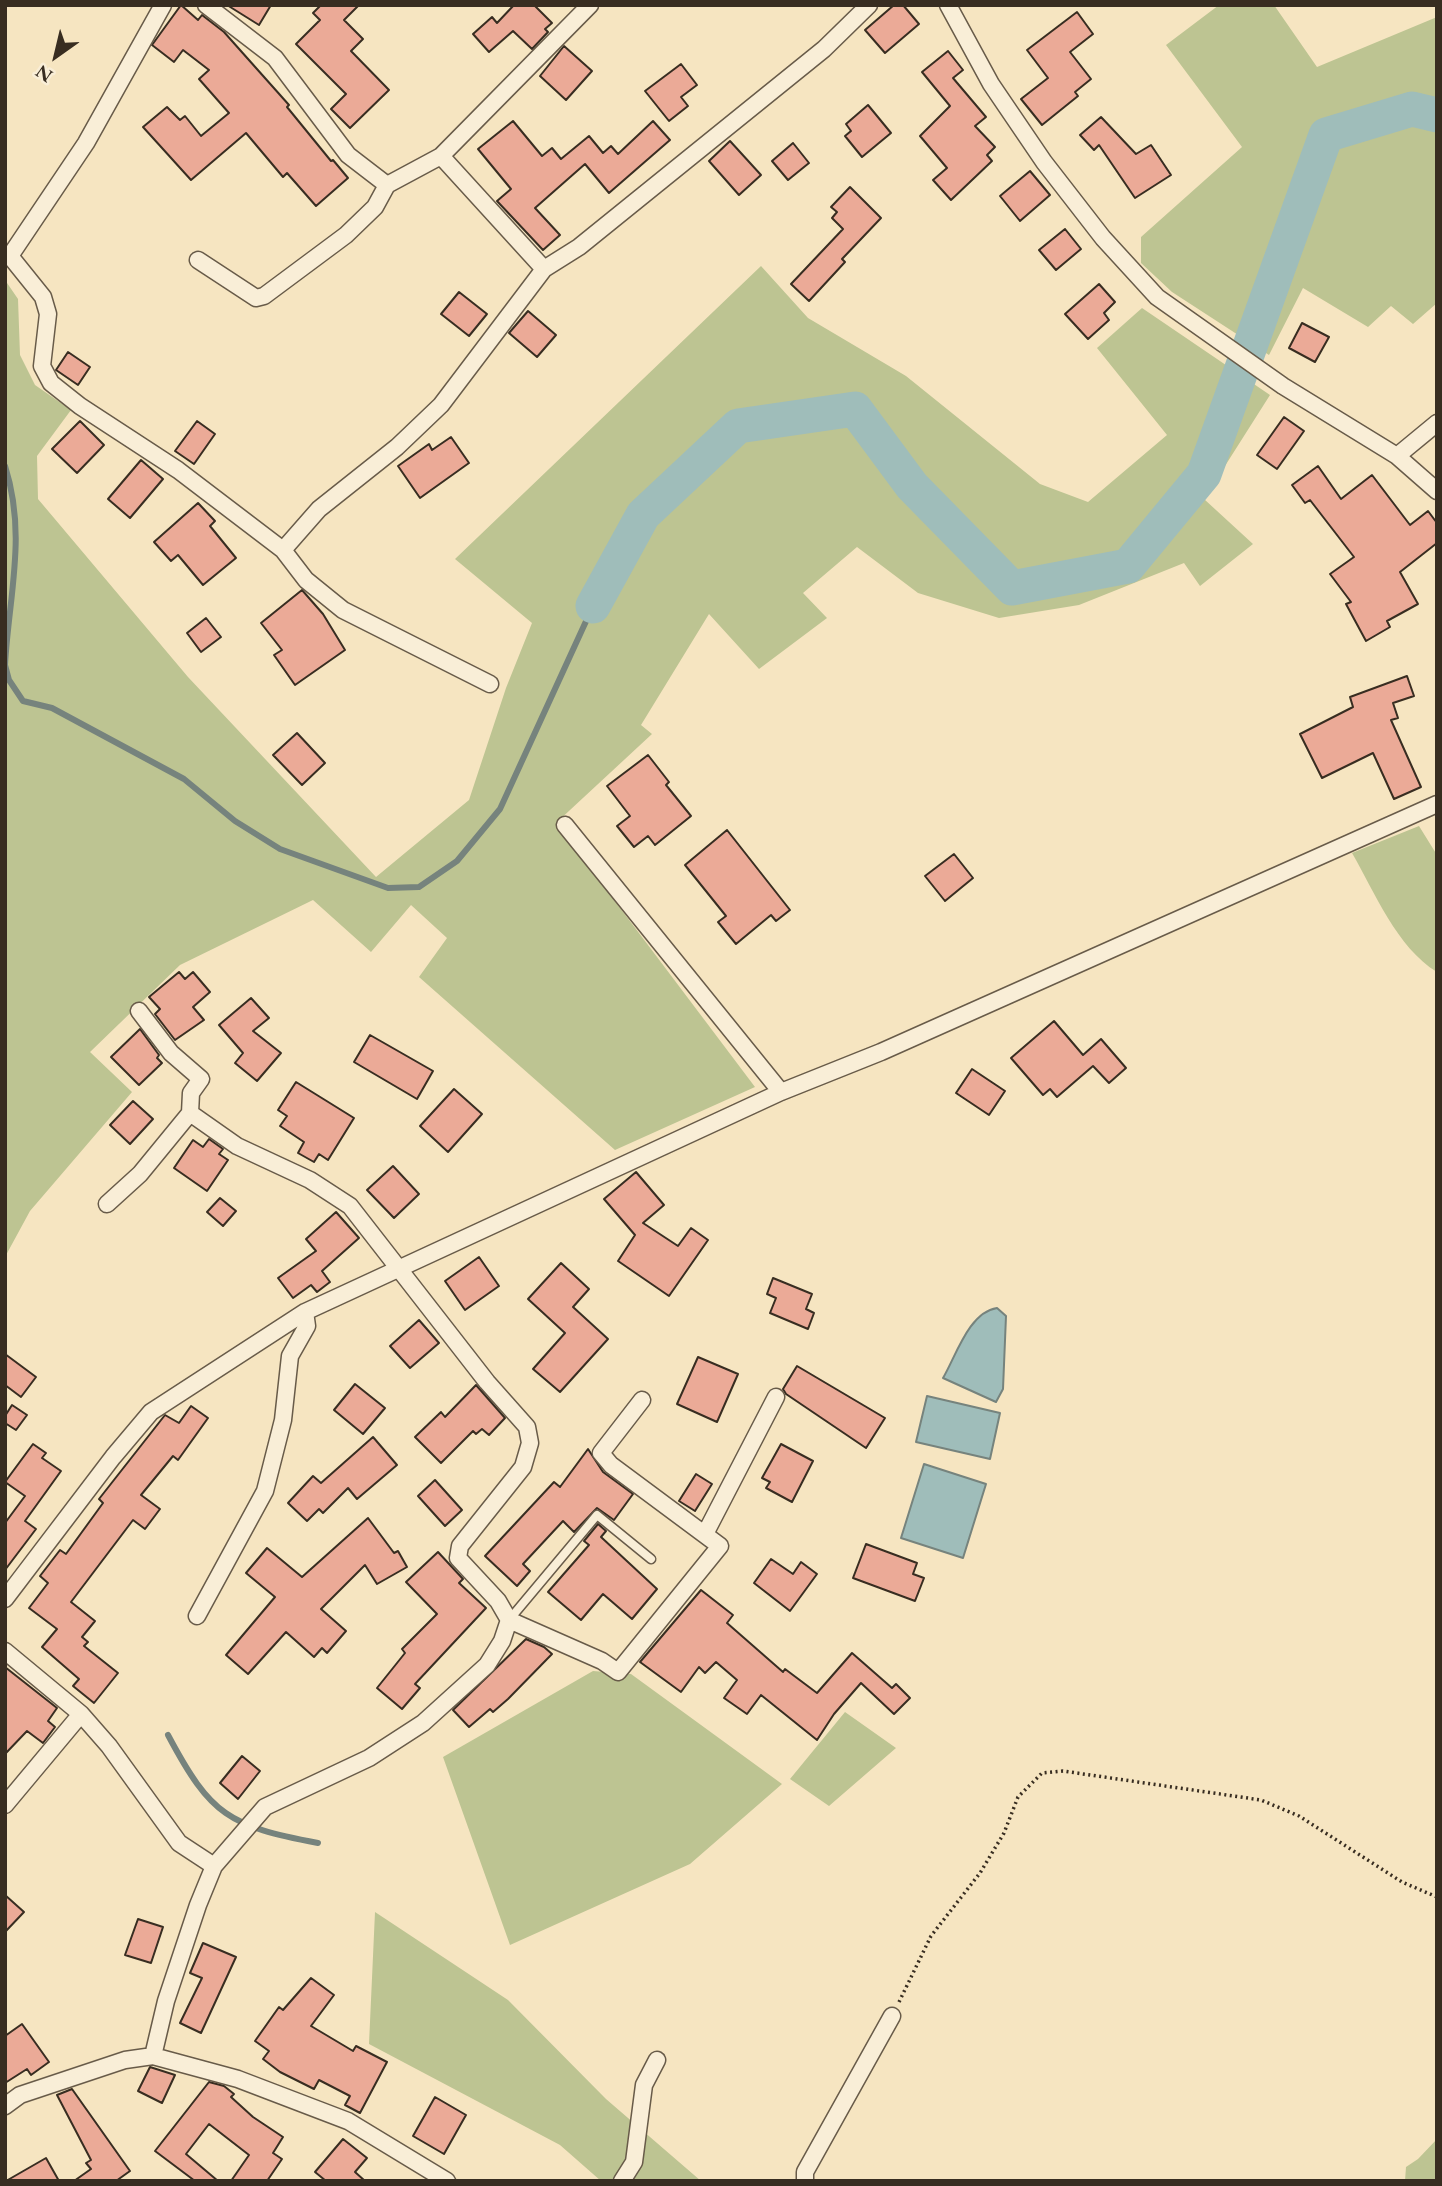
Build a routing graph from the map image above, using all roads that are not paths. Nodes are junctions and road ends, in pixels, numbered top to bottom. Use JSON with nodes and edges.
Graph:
{"nodes":[{"id":1,"x":163,"y":5,"type":"edge"},
{"id":2,"x":206,"y":5,"type":"edge"},
{"id":3,"x":590,"y":5,"type":"edge"},
{"id":4,"x":869,"y":5,"type":"edge"},
{"id":5,"x":948,"y":5,"type":"edge"},
{"id":6,"x":441,"y":156,"type":"junction"},
{"id":7,"x":387,"y":185,"type":"junction"},
{"id":8,"x":7,"y":255,"type":"edge"},
{"id":9,"x":198,"y":260,"type":"dead end"},
{"id":10,"x":544,"y":269,"type":"junction"},
{"id":11,"x":1437,"y":423,"type":"edge"},
{"id":12,"x":1397,"y":456,"type":"junction"},
{"id":13,"x":1437,"y":491,"type":"edge"},
{"id":14,"x":283,"y":550,"type":"junction"},
{"id":15,"x":490,"y":684,"type":"dead end"},
{"id":16,"x":1437,"y":804,"type":"edge"},
{"id":17,"x":565,"y":825,"type":"dead end"},
{"id":18,"x":139,"y":1011,"type":"dead end"},
{"id":19,"x":781,"y":1092,"type":"junction"},
{"id":20,"x":190,"y":1113,"type":"junction"},
{"id":21,"x":107,"y":1204,"type":"dead end"},
{"id":22,"x":397,"y":1270,"type":"junction"},
{"id":23,"x":305,"y":1312,"type":"junction"},
{"id":24,"x":776,"y":1397,"type":"dead end"},
{"id":25,"x":642,"y":1400,"type":"dead end"},
{"id":26,"x":705,"y":1534,"type":"junction"},
{"id":27,"x":651,"y":1559,"type":"dead end"},
{"id":28,"x":5,"y":1600,"type":"edge"},
{"id":29,"x":197,"y":1615,"type":"dead end"},
{"id":30,"x":509,"y":1620,"type":"junction"},
{"id":31,"x":5,"y":1651,"type":"edge"},
{"id":32,"x":81,"y":1714,"type":"junction"},
{"id":33,"x":5,"y":1805,"type":"edge"},
{"id":34,"x":219,"y":1860,"type":"junction"},
{"id":35,"x":892,"y":2016,"type":"road end"},
{"id":36,"x":153,"y":2056,"type":"junction"},
{"id":37,"x":657,"y":2060,"type":"dead end"},
{"id":38,"x":5,"y":2106,"type":"edge"},
{"id":39,"x":447,"y":2181,"type":"edge"},
{"id":40,"x":622,"y":2181,"type":"edge"},
{"id":41,"x":805,"y":2181,"type":"edge"}],
"edges":[{"from":1,"to":8,"type":"street"},
{"from":2,"to":7,"type":"street"},
{"from":3,"to":6,"type":"street"},
{"from":4,"to":10,"type":"street"},
{"from":5,"to":12,"type":"street"},
{"from":6,"to":7,"type":"street"},
{"from":6,"to":10,"type":"street"},
{"from":7,"to":9,"type":"street"},
{"from":8,"to":14,"type":"street"},
{"from":10,"to":14,"type":"street"},
{"from":11,"to":12,"type":"street"},
{"from":12,"to":13,"type":"street"},
{"from":14,"to":15,"type":"street"},
{"from":16,"to":19,"type":"street"},
{"from":17,"to":19,"type":"street"},
{"from":18,"to":20,"type":"street"},
{"from":19,"to":22,"type":"street"},
{"from":20,"to":21,"type":"street"},
{"from":20,"to":22,"type":"street"},
{"from":22,"to":23,"type":"street"},
{"from":22,"to":30,"type":"street"},
{"from":23,"to":28,"type":"street"},
{"from":23,"to":29,"type":"street"},
{"from":24,"to":26,"type":"street"},
{"from":25,"to":26,"type":"street"},
{"from":26,"to":30,"type":"street"},
{"from":27,"to":30,"type":"lane"},
{"from":30,"to":34,"type":"street"},
{"from":31,"to":32,"type":"street"},
{"from":32,"to":33,"type":"street"},
{"from":32,"to":34,"type":"street"},
{"from":34,"to":36,"type":"street"},
{"from":35,"to":41,"type":"street"},
{"from":36,"to":38,"type":"street"},
{"from":36,"to":39,"type":"street"},
{"from":37,"to":40,"type":"street"}]}
